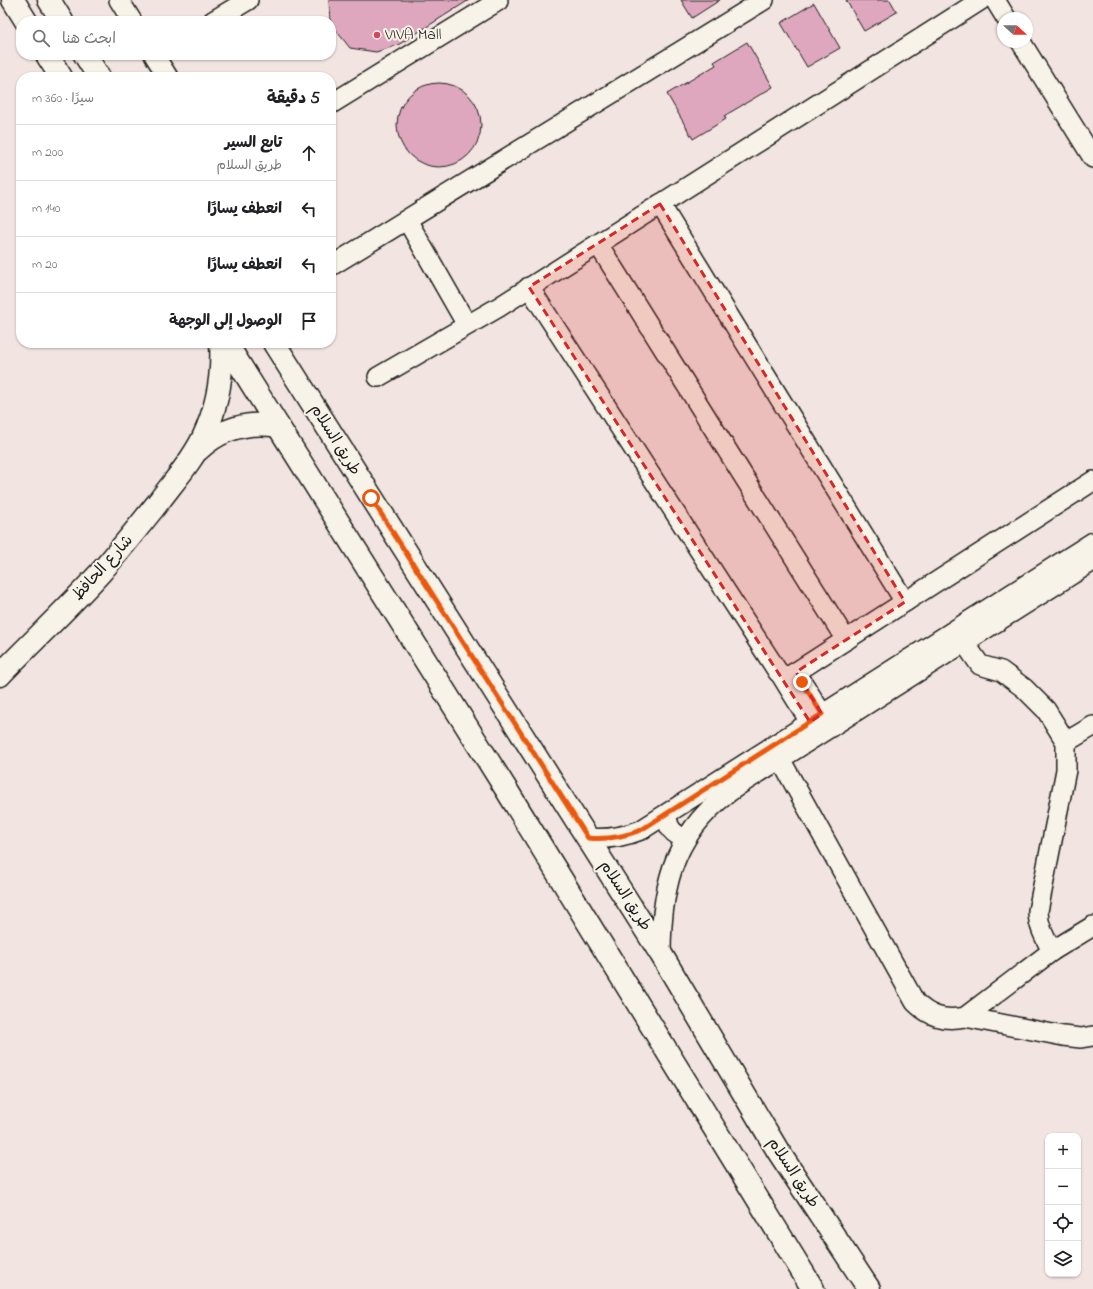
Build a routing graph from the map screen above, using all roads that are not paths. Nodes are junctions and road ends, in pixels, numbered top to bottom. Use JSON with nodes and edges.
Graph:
{"nodes":[{"id":1,"x":13,"y":0,"type":"edge"},
{"id":2,"x":49,"y":0,"type":"edge"},
{"id":3,"x":119,"y":0,"type":"edge"},
{"id":4,"x":248,"y":0,"type":"edge"},
{"id":5,"x":764,"y":0,"type":"edge"},
{"id":6,"x":981,"y":0,"type":"edge"},
{"id":7,"x":994,"y":0,"type":"edge"},
{"id":8,"x":498,"y":1,"type":"edge"},
{"id":9,"x":1002,"y":12,"type":"edge"},
{"id":10,"x":23,"y":16,"type":"edge"},
{"id":11,"x":59,"y":16,"type":"edge"},
{"id":12,"x":129,"y":16,"type":"edge"},
{"id":13,"x":221,"y":16,"type":"edge"},
{"id":14,"x":1025,"y":48,"type":"edge"},
{"id":15,"x":50,"y":60,"type":"edge"},
{"id":16,"x":88,"y":60,"type":"edge"},
{"id":17,"x":158,"y":60,"type":"edge"},
{"id":18,"x":58,"y":72,"type":"edge"},
{"id":19,"x":96,"y":72,"type":"edge"},
{"id":20,"x":165,"y":72,"type":"edge"},
{"id":21,"x":336,"y":101,"type":"edge"},
{"id":22,"x":1093,"y":158,"type":"edge"},
{"id":23,"x":660,"y":204,"type":"junction"},
{"id":24,"x":406,"y":220,"type":"junction"},
{"id":25,"x":598,"y":244,"type":"junction"},
{"id":26,"x":336,"y":263,"type":"edge"},
{"id":27,"x":529,"y":287,"type":"junction"},
{"id":28,"x":467,"y":325,"type":"junction"},
{"id":29,"x":222,"y":348,"type":"edge"},
{"id":30,"x":229,"y":348,"type":"edge"},
{"id":31,"x":277,"y":348,"type":"edge"},
{"id":32,"x":378,"y":377,"type":"dead end"},
{"id":33,"x":278,"y":426,"type":"junction"},
{"id":34,"x":195,"y":452,"type":"junction"},
{"id":35,"x":1093,"y":481,"type":"edge"},
{"id":36,"x":1093,"y":542,"type":"edge"},
{"id":37,"x":1093,"y":561,"type":"edge"},
{"id":38,"x":905,"y":602,"type":"junction"},
{"id":39,"x":846,"y":640,"type":"junction"},
{"id":40,"x":964,"y":642,"type":"junction"},
{"id":41,"x":788,"y":673,"type":"junction"},
{"id":42,"x":0,"y":675,"type":"edge"},
{"id":43,"x":816,"y":718,"type":"junction"},
{"id":44,"x":1093,"y":726,"type":"edge"},
{"id":45,"x":1066,"y":742,"type":"junction"},
{"id":46,"x":776,"y":752,"type":"junction"},
{"id":47,"x":668,"y":814,"type":"junction"},
{"id":48,"x":588,"y":838,"type":"junction"},
{"id":49,"x":686,"y":838,"type":"junction"},
{"id":50,"x":1093,"y":926,"type":"edge"},
{"id":51,"x":1052,"y":951,"type":"junction"},
{"id":52,"x":662,"y":954,"type":"junction"},
{"id":53,"x":964,"y":1017,"type":"junction"},
{"id":54,"x":1093,"y":1036,"type":"edge"},
{"id":55,"x":812,"y":1289,"type":"edge"},
{"id":56,"x":869,"y":1289,"type":"edge"}],
"edges":[{"from":1,"to":10,"type":"main road"},
{"from":2,"to":11,"type":"main road"},
{"from":3,"to":12,"type":"street"},
{"from":4,"to":13,"type":"street"},
{"from":5,"to":24,"type":"street"},
{"from":6,"to":23,"type":"street"},
{"from":7,"to":9,"type":"street"},
{"from":8,"to":21,"type":"street"},
{"from":14,"to":22,"type":"street"},
{"from":15,"to":18,"type":"main road"},
{"from":16,"to":19,"type":"main road"},
{"from":17,"to":20,"type":"street"},
{"from":23,"to":25,"type":"street"},
{"from":23,"to":38,"type":"street"},
{"from":24,"to":26,"type":"street"},
{"from":24,"to":28,"type":"street"},
{"from":25,"to":27,"type":"street"},
{"from":25,"to":39,"type":"street"},
{"from":27,"to":28,"type":"street"},
{"from":27,"to":41,"type":"street"},
{"from":28,"to":32,"type":"street"},
{"from":29,"to":34,"type":"main road","name":"شارع الحافظ"},
{"from":30,"to":33,"type":"main road"},
{"from":31,"to":48,"type":"main road","name":"طريق السلام"},
{"from":33,"to":34,"type":"main road","name":"شارع الحافظ"},
{"from":33,"to":55,"type":"main road"},
{"from":34,"to":42,"type":"main road","name":"شارع الحافظ"},
{"from":35,"to":38,"type":"street"},
{"from":36,"to":43,"type":"street"},
{"from":37,"to":40,"type":"street"},
{"from":38,"to":39,"type":"street"},
{"from":39,"to":41,"type":"street"},
{"from":40,"to":45,"type":"street"},
{"from":40,"to":46,"type":"street"},
{"from":41,"to":43,"type":"street"},
{"from":43,"to":46,"type":"street"},
{"from":44,"to":45,"type":"street"},
{"from":45,"to":51,"type":"street"},
{"from":46,"to":47,"type":"street"},
{"from":46,"to":49,"type":"street"},
{"from":46,"to":53,"type":"street"},
{"from":47,"to":48,"type":"street"},
{"from":47,"to":49,"type":"street"},
{"from":48,"to":52,"type":"main road","name":"طريق السلام"},
{"from":49,"to":52,"type":"street"},
{"from":50,"to":51,"type":"street"},
{"from":51,"to":53,"type":"street"},
{"from":52,"to":56,"type":"main road","name":"طريق السلام"},
{"from":53,"to":54,"type":"street"}]}
